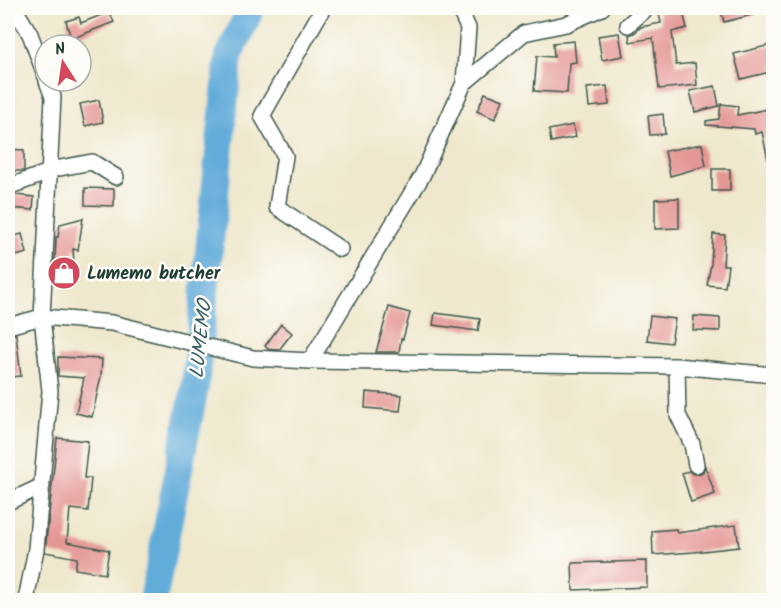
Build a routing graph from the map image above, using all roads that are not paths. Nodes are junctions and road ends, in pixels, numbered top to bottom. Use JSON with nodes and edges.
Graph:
{"nodes":[{"id":1,"x":14,"y":8,"type":"edge"},
{"id":2,"x":323,"y":8,"type":"edge"},
{"id":3,"x":459,"y":8,"type":"edge"},
{"id":4,"x":602,"y":8,"type":"edge"},
{"id":5,"x":647,"y":8,"type":"edge"},
{"id":6,"x":628,"y":25,"type":"dead end"},
{"id":7,"x":33,"y":42,"type":"edge"},
{"id":8,"x":464,"y":82,"type":"junction"},
{"id":9,"x":52,"y":93,"type":"edge"},
{"id":10,"x":49,"y":171,"type":"junction"},
{"id":11,"x":116,"y":177,"type":"dead end"},
{"id":12,"x":8,"y":187,"type":"edge"},
{"id":13,"x":340,"y":249,"type":"dead end"},
{"id":14,"x":42,"y":317,"type":"junction"},
{"id":15,"x":8,"y":326,"type":"edge"},
{"id":16,"x":310,"y":361,"type":"junction"},
{"id":17,"x":676,"y":366,"type":"junction"},
{"id":18,"x":774,"y":375,"type":"edge"},
{"id":19,"x":696,"y":465,"type":"dead end"},
{"id":20,"x":42,"y":486,"type":"junction"},
{"id":21,"x":8,"y":502,"type":"edge"},
{"id":22,"x":26,"y":600,"type":"edge"}],
"edges":[{"from":1,"to":7,"type":"street"},
{"from":2,"to":13,"type":"street"},
{"from":3,"to":8,"type":"street"},
{"from":4,"to":8,"type":"street"},
{"from":5,"to":6,"type":"street"},
{"from":8,"to":16,"type":"street"},
{"from":9,"to":10,"type":"street"},
{"from":10,"to":11,"type":"street"},
{"from":10,"to":12,"type":"street"},
{"from":10,"to":14,"type":"street"},
{"from":14,"to":15,"type":"street"},
{"from":14,"to":16,"type":"street"},
{"from":14,"to":20,"type":"street"},
{"from":16,"to":17,"type":"street"},
{"from":17,"to":18,"type":"street"},
{"from":17,"to":19,"type":"street"},
{"from":20,"to":21,"type":"street"},
{"from":20,"to":22,"type":"street"}]}
